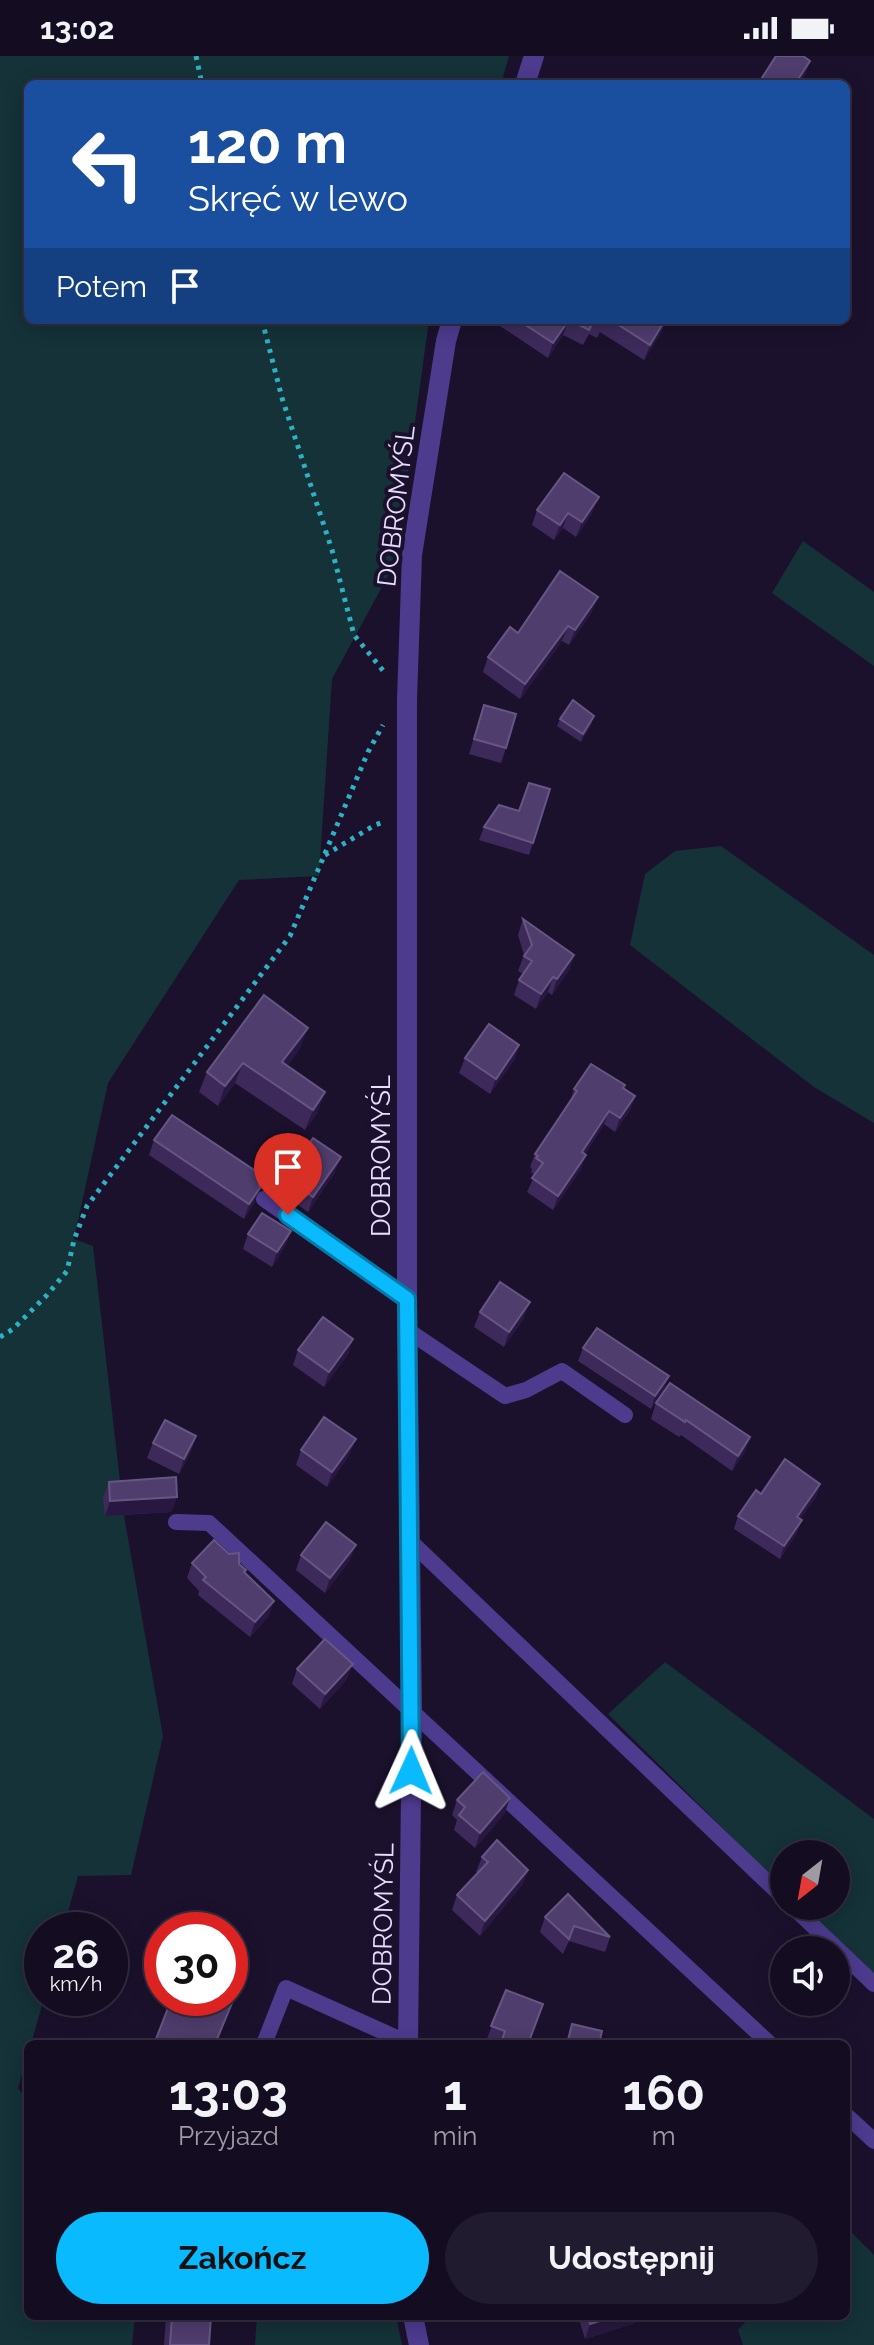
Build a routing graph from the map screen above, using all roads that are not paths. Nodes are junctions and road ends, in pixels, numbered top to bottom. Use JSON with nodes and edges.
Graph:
{"nodes":[{"id":1,"x":534,"y":56,"type":"edge"},
{"id":2,"x":526,"y":80,"type":"edge"},
{"id":3,"x":451,"y":324,"type":"edge"},
{"id":4,"x":264,"y":1199,"type":"dead end"},
{"id":5,"x":407,"y":1299,"type":"junction"},
{"id":6,"x":407,"y":1330,"type":"junction"},
{"id":7,"x":625,"y":1415,"type":"dead end"},
{"id":8,"x":176,"y":1522,"type":"dead end"},
{"id":9,"x":410,"y":1541,"type":"junction"},
{"id":10,"x":412,"y":1710,"type":"junction"},
{"id":11,"x":770,"y":1885,"type":"edge"},
{"id":12,"x":807,"y":1920,"type":"edge"},
{"id":13,"x":874,"y":1984,"type":"edge"},
{"id":14,"x":266,"y":2040,"type":"edge"},
{"id":15,"x":401,"y":2040,"type":"edge"},
{"id":16,"x":408,"y":2040,"type":"edge"},
{"id":17,"x":766,"y":2040,"type":"edge"},
{"id":18,"x":850,"y":2119,"type":"edge"},
{"id":19,"x":874,"y":2141,"type":"edge"},
{"id":20,"x":414,"y":2320,"type":"edge"},
{"id":21,"x":419,"y":2345,"type":"edge"}],
"edges":[{"from":1,"to":2,"type":"street"},
{"from":3,"to":5,"type":"street","name":"DOBROMYŚL"},
{"from":4,"to":5,"type":"lane"},
{"from":5,"to":6,"type":"street","name":"DOBROMYŚL"},
{"from":6,"to":7,"type":"lane"},
{"from":6,"to":9,"type":"street","name":"DOBROMYŚL"},
{"from":8,"to":10,"type":"lane"},
{"from":9,"to":10,"type":"street","name":"DOBROMYŚL"},
{"from":9,"to":11,"type":"lane"},
{"from":10,"to":16,"type":"street","name":"DOBROMYŚL"},
{"from":10,"to":17,"type":"lane"},
{"from":12,"to":13,"type":"lane"},
{"from":14,"to":15,"type":"lane"},
{"from":18,"to":19,"type":"lane"},
{"from":20,"to":21,"type":"street"}]}
